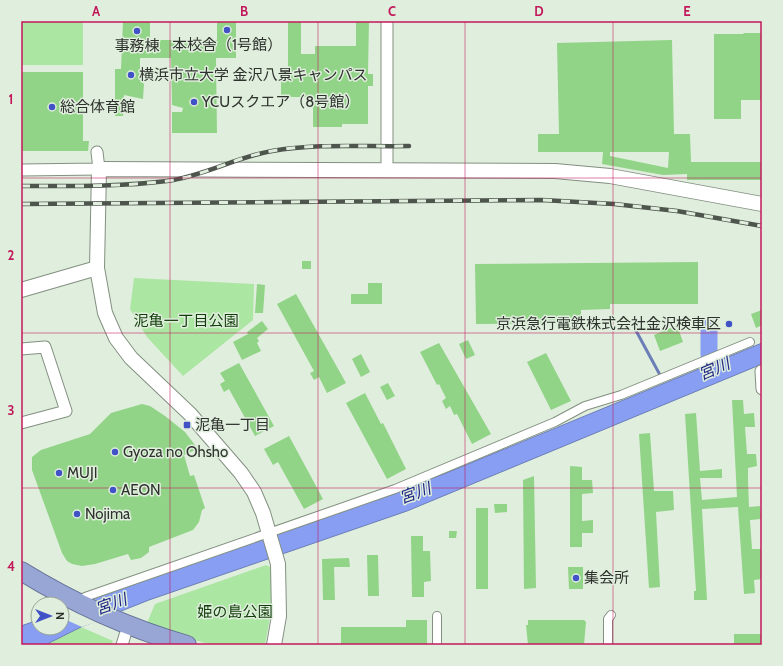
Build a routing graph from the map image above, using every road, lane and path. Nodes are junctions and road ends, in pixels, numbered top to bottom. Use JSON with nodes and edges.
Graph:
{"nodes":[{"id":1,"x":387,"y":21,"type":"edge"},
{"id":2,"x":97,"y":152,"type":"dead end"},
{"id":3,"x":99,"y":169,"type":"junction"},
{"id":4,"x":21,"y":170,"type":"edge"},
{"id":5,"x":387,"y":170,"type":"junction"},
{"id":6,"x":762,"y":204,"type":"edge"},
{"id":7,"x":97,"y":268,"type":"junction"},
{"id":8,"x":21,"y":290,"type":"edge"},
{"id":9,"x":750,"y":342,"type":"dead end"},
{"id":10,"x":21,"y":349,"type":"edge"},
{"id":11,"x":761,"y":371,"type":"edge"},
{"id":12,"x":762,"y":389,"type":"edge"},
{"id":13,"x":21,"y":424,"type":"edge"},
{"id":14,"x":270,"y":534,"type":"junction"},
{"id":15,"x":21,"y":571,"type":"edge"},
{"id":16,"x":21,"y":583,"type":"edge"},
{"id":17,"x":51,"y":596,"type":"edge"},
{"id":18,"x":57,"y":596,"type":"edge"},
{"id":19,"x":70,"y":604,"type":"edge"},
{"id":20,"x":70,"y":604,"type":"edge"},
{"id":21,"x":611,"y":614,"type":"dead end"},
{"id":22,"x":437,"y":616,"type":"dead end"},
{"id":23,"x":103,"y":620,"type":"junction"},
{"id":24,"x":123,"y":640,"type":"edge"},
{"id":25,"x":154,"y":645,"type":"edge"},
{"id":26,"x":187,"y":645,"type":"edge"},
{"id":27,"x":274,"y":645,"type":"edge"},
{"id":28,"x":437,"y":645,"type":"edge"},
{"id":29,"x":608,"y":645,"type":"edge"}],
"edges":[{"from":1,"to":5,"type":"street"},
{"from":2,"to":3,"type":"street"},
{"from":3,"to":4,"type":"street"},
{"from":3,"to":5,"type":"street"},
{"from":3,"to":7,"type":"street"},
{"from":5,"to":6,"type":"street"},
{"from":7,"to":8,"type":"street"},
{"from":7,"to":14,"type":"street"},
{"from":9,"to":14,"type":"street"},
{"from":10,"to":13,"type":"street"},
{"from":11,"to":12,"type":"street"},
{"from":14,"to":19,"type":"street"},
{"from":14,"to":27,"type":"street"},
{"from":15,"to":18,"type":"highway"},
{"from":16,"to":17,"type":"highway"},
{"from":20,"to":23,"type":"highway"},
{"from":21,"to":29,"type":"street"},
{"from":22,"to":28,"type":"street"},
{"from":23,"to":24,"type":"highway"},
{"from":23,"to":26,"type":"highway"},
{"from":24,"to":25,"type":"highway"}]}
